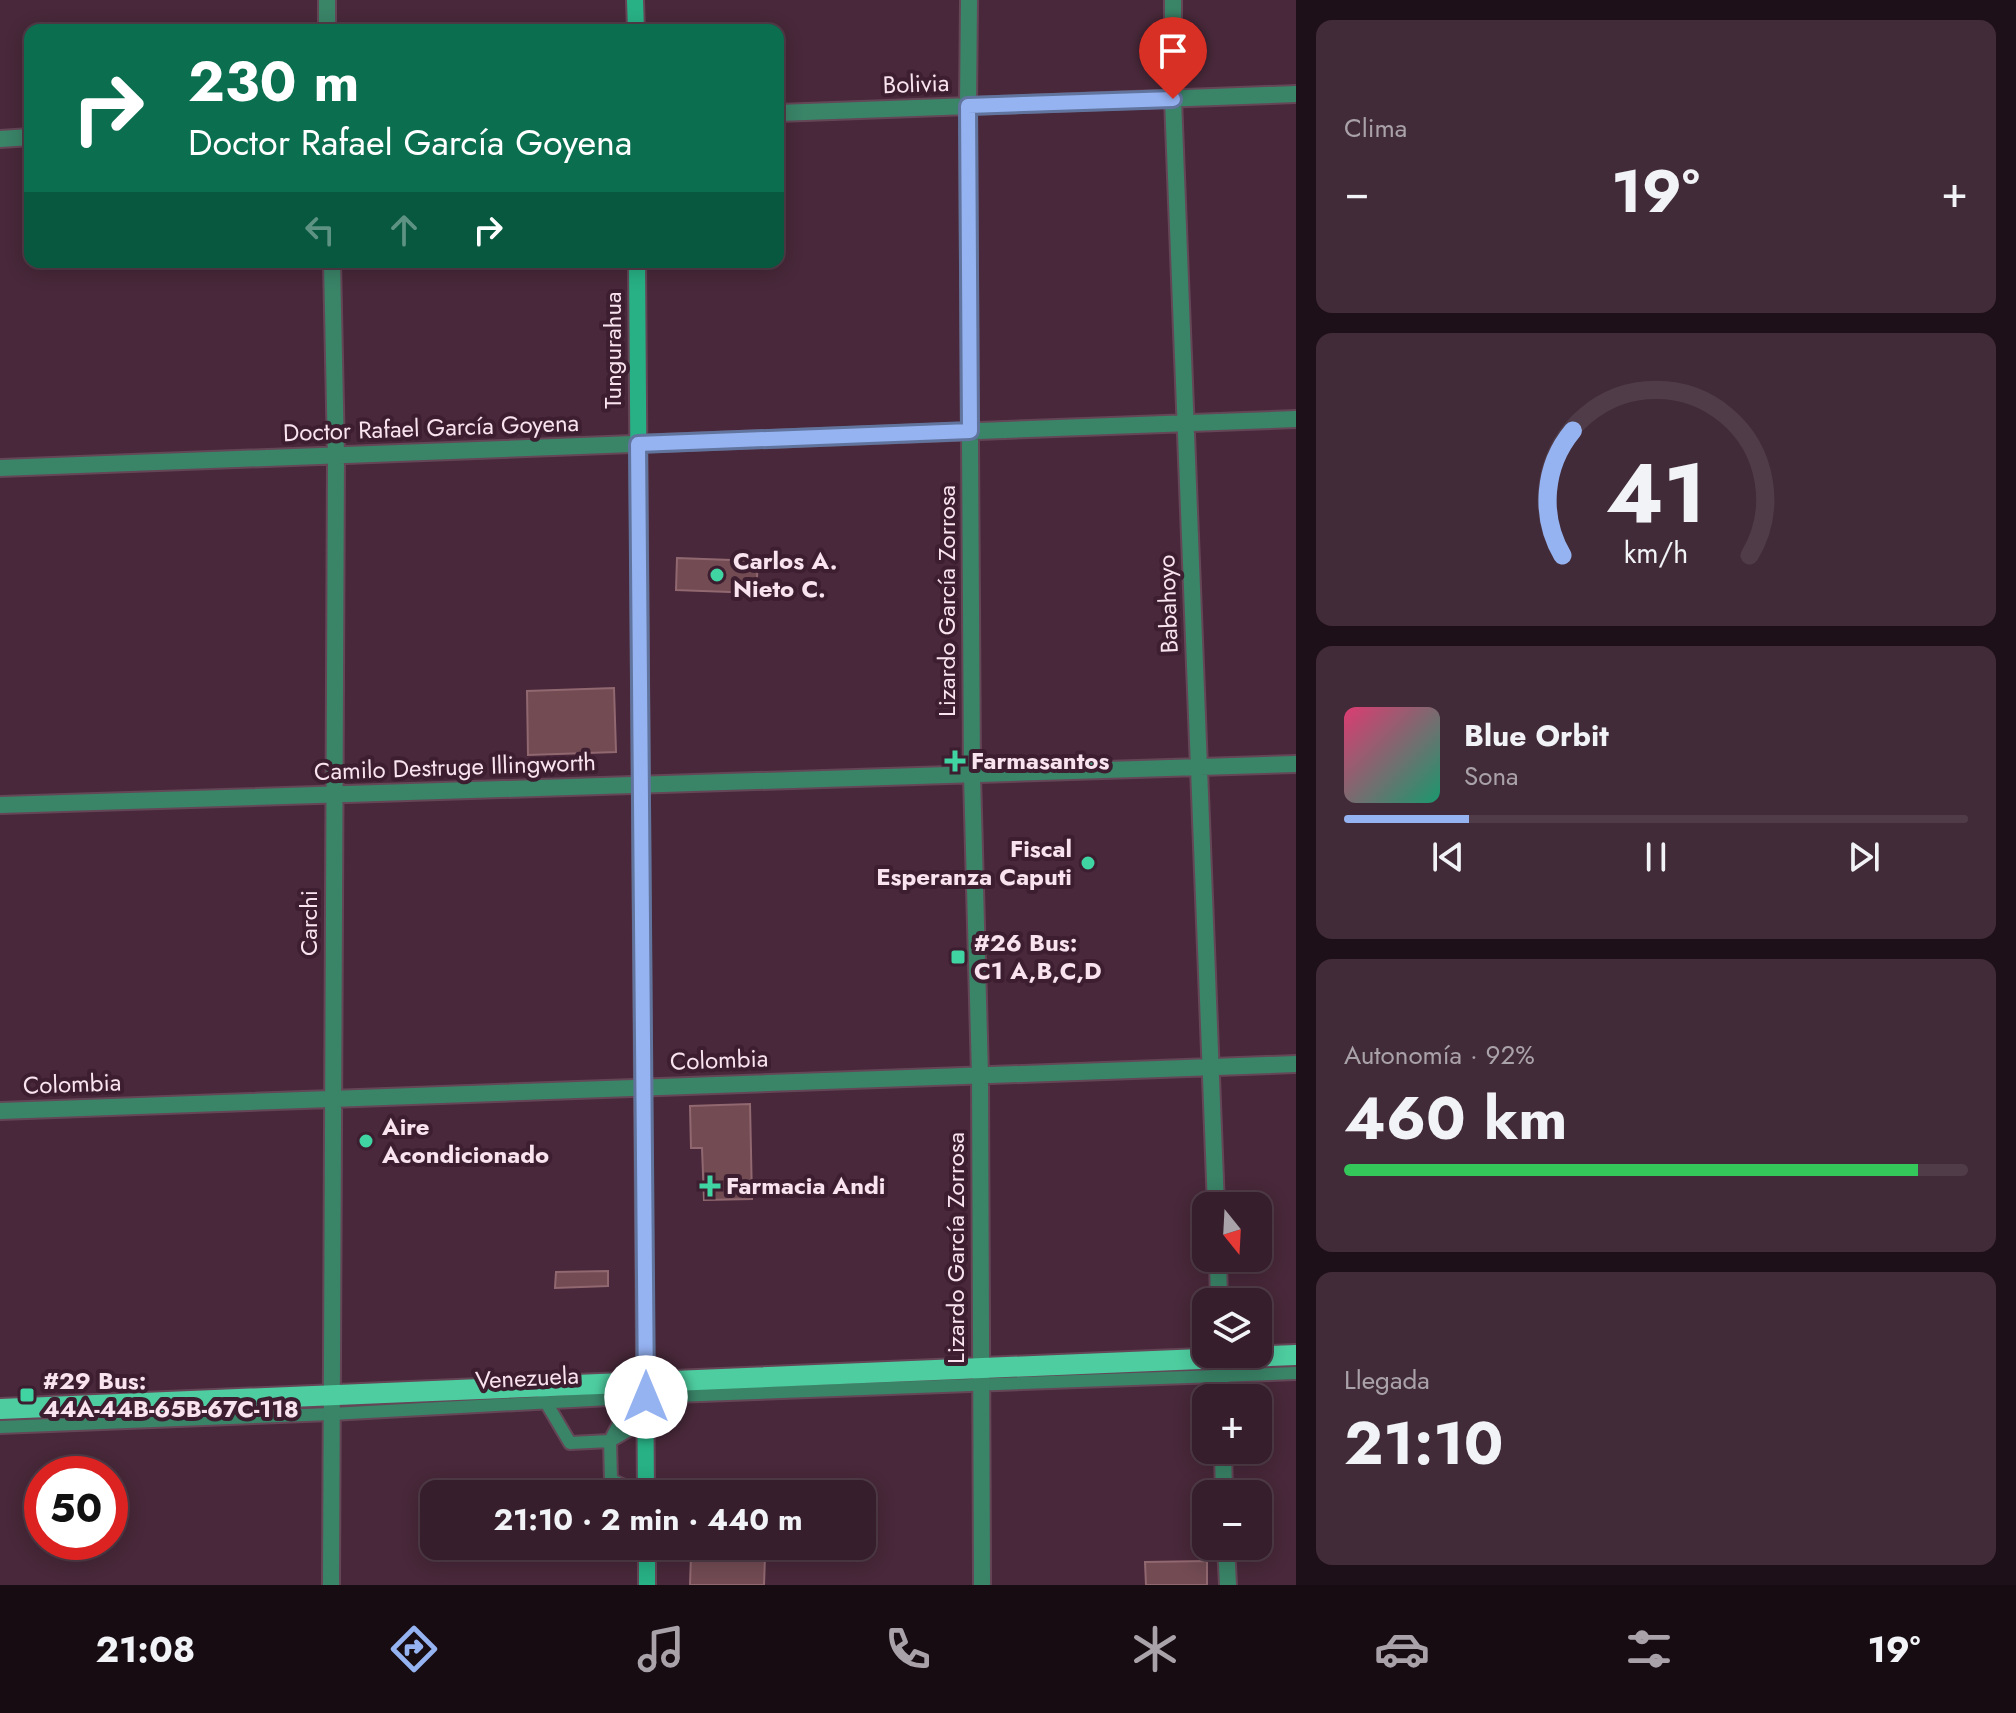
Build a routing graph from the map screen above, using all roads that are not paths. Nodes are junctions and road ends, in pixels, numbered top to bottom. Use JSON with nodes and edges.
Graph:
{"nodes":[{"id":1,"x":327,"y":0,"type":"edge"},
{"id":2,"x":635,"y":0,"type":"edge"},
{"id":3,"x":969,"y":0,"type":"edge"},
{"id":4,"x":1173,"y":0,"type":"edge"},
{"id":5,"x":327,"y":24,"type":"edge"},
{"id":6,"x":636,"y":24,"type":"edge"},
{"id":7,"x":1296,"y":94,"type":"edge"},
{"id":8,"x":1173,"y":99,"type":"junction"},
{"id":9,"x":968,"y":106,"type":"junction"},
{"id":10,"x":784,"y":113,"type":"edge"},
{"id":11,"x":24,"y":137,"type":"edge"},
{"id":12,"x":0,"y":139,"type":"edge"},
{"id":13,"x":332,"y":268,"type":"edge"},
{"id":14,"x":637,"y":268,"type":"edge"},
{"id":15,"x":1296,"y":419,"type":"edge"},
{"id":16,"x":1185,"y":424,"type":"junction"},
{"id":17,"x":970,"y":431,"type":"junction"},
{"id":18,"x":638,"y":444,"type":"junction"},
{"id":19,"x":336,"y":455,"type":"junction"},
{"id":20,"x":0,"y":468,"type":"edge"},
{"id":21,"x":1296,"y":764,"type":"edge"},
{"id":22,"x":1198,"y":768,"type":"junction"},
{"id":23,"x":972,"y":775,"type":"junction"},
{"id":24,"x":641,"y":786,"type":"junction"},
{"id":25,"x":334,"y":795,"type":"junction"},
{"id":26,"x":0,"y":805,"type":"edge"},
{"id":27,"x":1296,"y":1064,"type":"edge"},
{"id":28,"x":1212,"y":1066,"type":"junction"},
{"id":29,"x":980,"y":1075,"type":"junction"},
{"id":30,"x":643,"y":1087,"type":"junction"},
{"id":31,"x":332,"y":1099,"type":"junction"},
{"id":32,"x":0,"y":1111,"type":"edge"},
{"id":33,"x":1216,"y":1192,"type":"edge"},
{"id":34,"x":1296,"y":1355,"type":"edge"},
{"id":35,"x":1272,"y":1358,"type":"edge"},
{"id":36,"x":1192,"y":1365,"type":"edge"},
{"id":37,"x":1258,"y":1368,"type":"edge"},
{"id":38,"x":1296,"y":1373,"type":"edge"},
{"id":39,"x":980,"y":1377,"type":"junction"},
{"id":40,"x":641,"y":1390,"type":"junction"},
{"id":41,"x":542,"y":1395,"type":"junction"},
{"id":42,"x":332,"y":1404,"type":"junction"},
{"id":43,"x":0,"y":1409,"type":"edge"},
{"id":44,"x":646,"y":1420,"type":"junction"},
{"id":45,"x":0,"y":1427,"type":"edge"},
{"id":46,"x":610,"y":1441,"type":"junction"},
{"id":47,"x":611,"y":1480,"type":"edge"},
{"id":48,"x":644,"y":1480,"type":"edge"},
{"id":49,"x":647,"y":1560,"type":"edge"},
{"id":50,"x":1227,"y":1560,"type":"edge"},
{"id":51,"x":331,"y":1585,"type":"edge"},
{"id":52,"x":647,"y":1585,"type":"edge"},
{"id":53,"x":982,"y":1585,"type":"edge"},
{"id":54,"x":1228,"y":1585,"type":"edge"}],
"edges":[{"from":1,"to":5,"type":"street"},
{"from":2,"to":6,"type":"main road"},
{"from":3,"to":9,"type":"street","name":"Lizardo García Zorrosa"},
{"from":4,"to":8,"type":"street","name":"Babahoyo"},
{"from":7,"to":8,"type":"street","name":"Bolivia"},
{"from":8,"to":9,"type":"street","name":"Bolivia"},
{"from":8,"to":16,"type":"street","name":"Babahoyo"},
{"from":9,"to":10,"type":"street","name":"Bolivia"},
{"from":9,"to":17,"type":"street","name":"Lizardo García Zorrosa"},
{"from":11,"to":12,"type":"street"},
{"from":13,"to":19,"type":"street","name":"Carchi"},
{"from":14,"to":18,"type":"main road","name":"Tungurahua"},
{"from":15,"to":16,"type":"street","name":"Doctor Rafael García Goyena"},
{"from":16,"to":17,"type":"street","name":"Doctor Rafael García Goyena"},
{"from":16,"to":22,"type":"street","name":"Babahoyo"},
{"from":17,"to":18,"type":"street","name":"Doctor Rafael García Goyena"},
{"from":17,"to":23,"type":"street","name":"Lizardo García Zorrosa"},
{"from":18,"to":19,"type":"street","name":"Doctor Rafael García Goyena"},
{"from":18,"to":24,"type":"main road","name":"Tungurahua"},
{"from":19,"to":20,"type":"street","name":"Doctor Rafael García Goyena"},
{"from":19,"to":25,"type":"street","name":"Carchi"},
{"from":21,"to":22,"type":"street","name":"Camilo Destruge Illingworth"},
{"from":22,"to":23,"type":"street","name":"Camilo Destruge Illingworth"},
{"from":22,"to":28,"type":"street","name":"Babahoyo"},
{"from":23,"to":24,"type":"street","name":"Camilo Destruge Illingworth"},
{"from":23,"to":29,"type":"street","name":"Lizardo García Zorrosa"},
{"from":24,"to":25,"type":"street","name":"Camilo Destruge Illingworth"},
{"from":24,"to":30,"type":"main road","name":"Tungurahua"},
{"from":25,"to":26,"type":"street","name":"Camilo Destruge Illingworth"},
{"from":25,"to":31,"type":"street","name":"Carchi"},
{"from":27,"to":28,"type":"street","name":"Colombia"},
{"from":28,"to":29,"type":"street","name":"Colombia"},
{"from":28,"to":33,"type":"street","name":"Babahoyo"},
{"from":29,"to":30,"type":"street","name":"Colombia"},
{"from":29,"to":39,"type":"street","name":"Lizardo García Zorrosa"},
{"from":30,"to":31,"type":"street","name":"Colombia"},
{"from":30,"to":40,"type":"main road","name":"Tungurahua"},
{"from":31,"to":32,"type":"street","name":"Colombia"},
{"from":31,"to":42,"type":"street","name":"Carchi"},
{"from":34,"to":35,"type":"main road","name":"Venezuela"},
{"from":36,"to":39,"type":"main road","name":"Venezuela"},
{"from":37,"to":38,"type":"lane","name":"Venezuela"},
{"from":39,"to":40,"type":"main road","name":"Venezuela"},
{"from":39,"to":53,"type":"street","name":"Lizardo García Zorrosa"},
{"from":40,"to":41,"type":"main road","name":"Venezuela"},
{"from":40,"to":44,"type":"main road","name":"Tungurahua"},
{"from":40,"to":46,"type":"lane"},
{"from":41,"to":42,"type":"main road","name":"Venezuela"},
{"from":41,"to":46,"type":"lane"},
{"from":42,"to":43,"type":"main road","name":"Venezuela"},
{"from":42,"to":45,"type":"lane","name":"Venezuela"},
{"from":42,"to":51,"type":"street","name":"Carchi"},
{"from":44,"to":46,"type":"lane"},
{"from":44,"to":48,"type":"main road","name":"Tungurahua"},
{"from":46,"to":47,"type":"lane"},
{"from":49,"to":52,"type":"main road"},
{"from":50,"to":54,"type":"street"}]}
